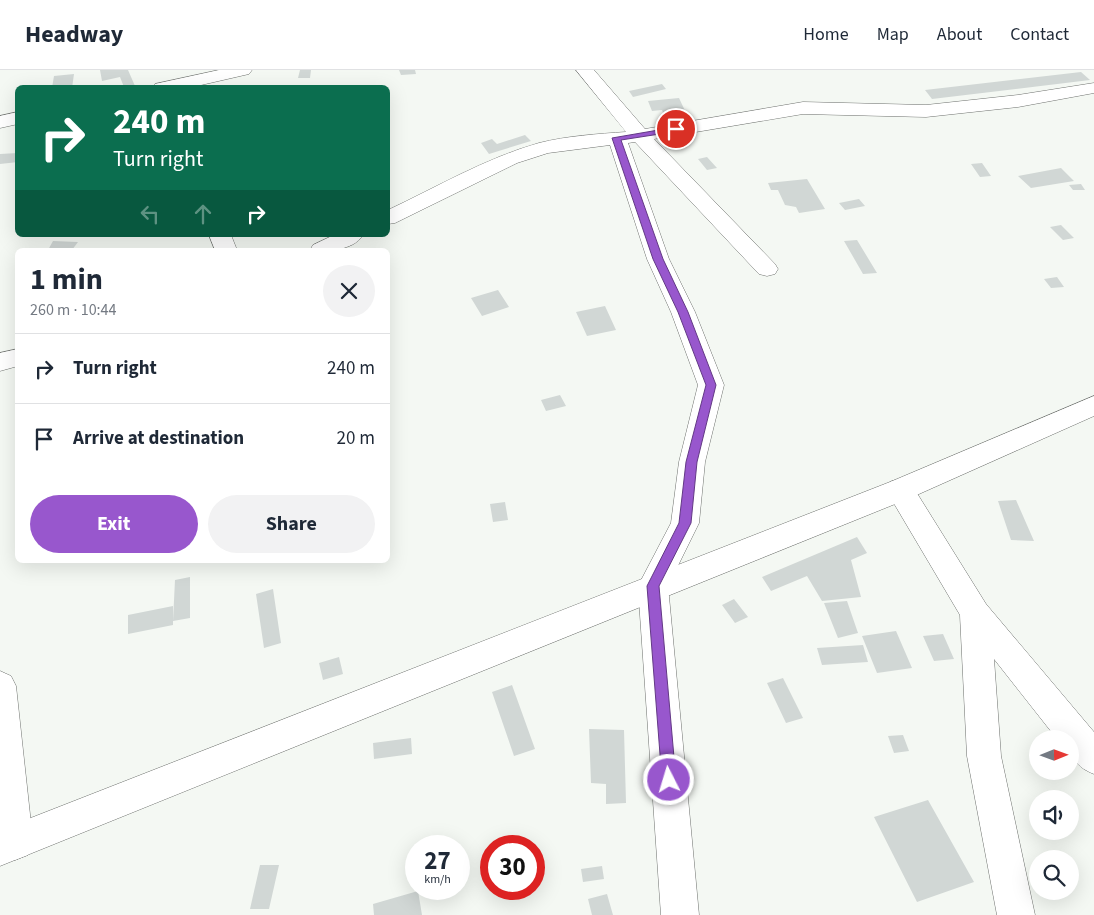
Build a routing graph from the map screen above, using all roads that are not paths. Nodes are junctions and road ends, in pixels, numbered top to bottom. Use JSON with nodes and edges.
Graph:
{"nodes":[{"id":1,"x":157,"y":70,"type":"edge"},
{"id":2,"x":243,"y":70,"type":"edge"},
{"id":3,"x":586,"y":70,"type":"edge"},
{"id":4,"x":224,"y":72,"type":"edge"},
{"id":5,"x":163,"y":85,"type":"edge"},
{"id":6,"x":172,"y":85,"type":"edge"},
{"id":7,"x":1094,"y":88,"type":"edge"},
{"id":8,"x":15,"y":119,"type":"edge"},
{"id":9,"x":0,"y":122,"type":"edge"},
{"id":10,"x":640,"y":136,"type":"junction"},
{"id":11,"x":616,"y":138,"type":"junction"},
{"id":12,"x":390,"y":217,"type":"edge"},
{"id":13,"x":348,"y":237,"type":"edge"},
{"id":14,"x":325,"y":248,"type":"edge"},
{"id":15,"x":767,"y":270,"type":"dead end"},
{"id":16,"x":15,"y":358,"type":"edge"},
{"id":17,"x":0,"y":362,"type":"edge"},
{"id":18,"x":1094,"y":404,"type":"edge"},
{"id":19,"x":900,"y":490,"type":"junction"},
{"id":20,"x":653,"y":586,"type":"junction"},
{"id":21,"x":975,"y":613,"type":"junction"},
{"id":22,"x":0,"y":686,"type":"edge"},
{"id":23,"x":1094,"y":758,"type":"edge"},
{"id":24,"x":8,"y":845,"type":"edge"},
{"id":25,"x":680,"y":915,"type":"edge"},
{"id":26,"x":1016,"y":915,"type":"edge"}],
"edges":[{"from":1,"to":5,"type":"street"},
{"from":2,"to":4,"type":"street"},
{"from":3,"to":10,"type":"street"},
{"from":4,"to":6,"type":"street"},
{"from":7,"to":10,"type":"street"},
{"from":8,"to":9,"type":"street"},
{"from":10,"to":11,"type":"street"},
{"from":10,"to":15,"type":"street"},
{"from":11,"to":12,"type":"street"},
{"from":11,"to":20,"type":"street"},
{"from":13,"to":14,"type":"street"},
{"from":16,"to":17,"type":"street"},
{"from":18,"to":19,"type":"street"},
{"from":19,"to":20,"type":"street"},
{"from":19,"to":21,"type":"street"},
{"from":20,"to":24,"type":"street"},
{"from":20,"to":25,"type":"street"},
{"from":21,"to":23,"type":"street"},
{"from":21,"to":26,"type":"street"},
{"from":22,"to":24,"type":"street"}]}
